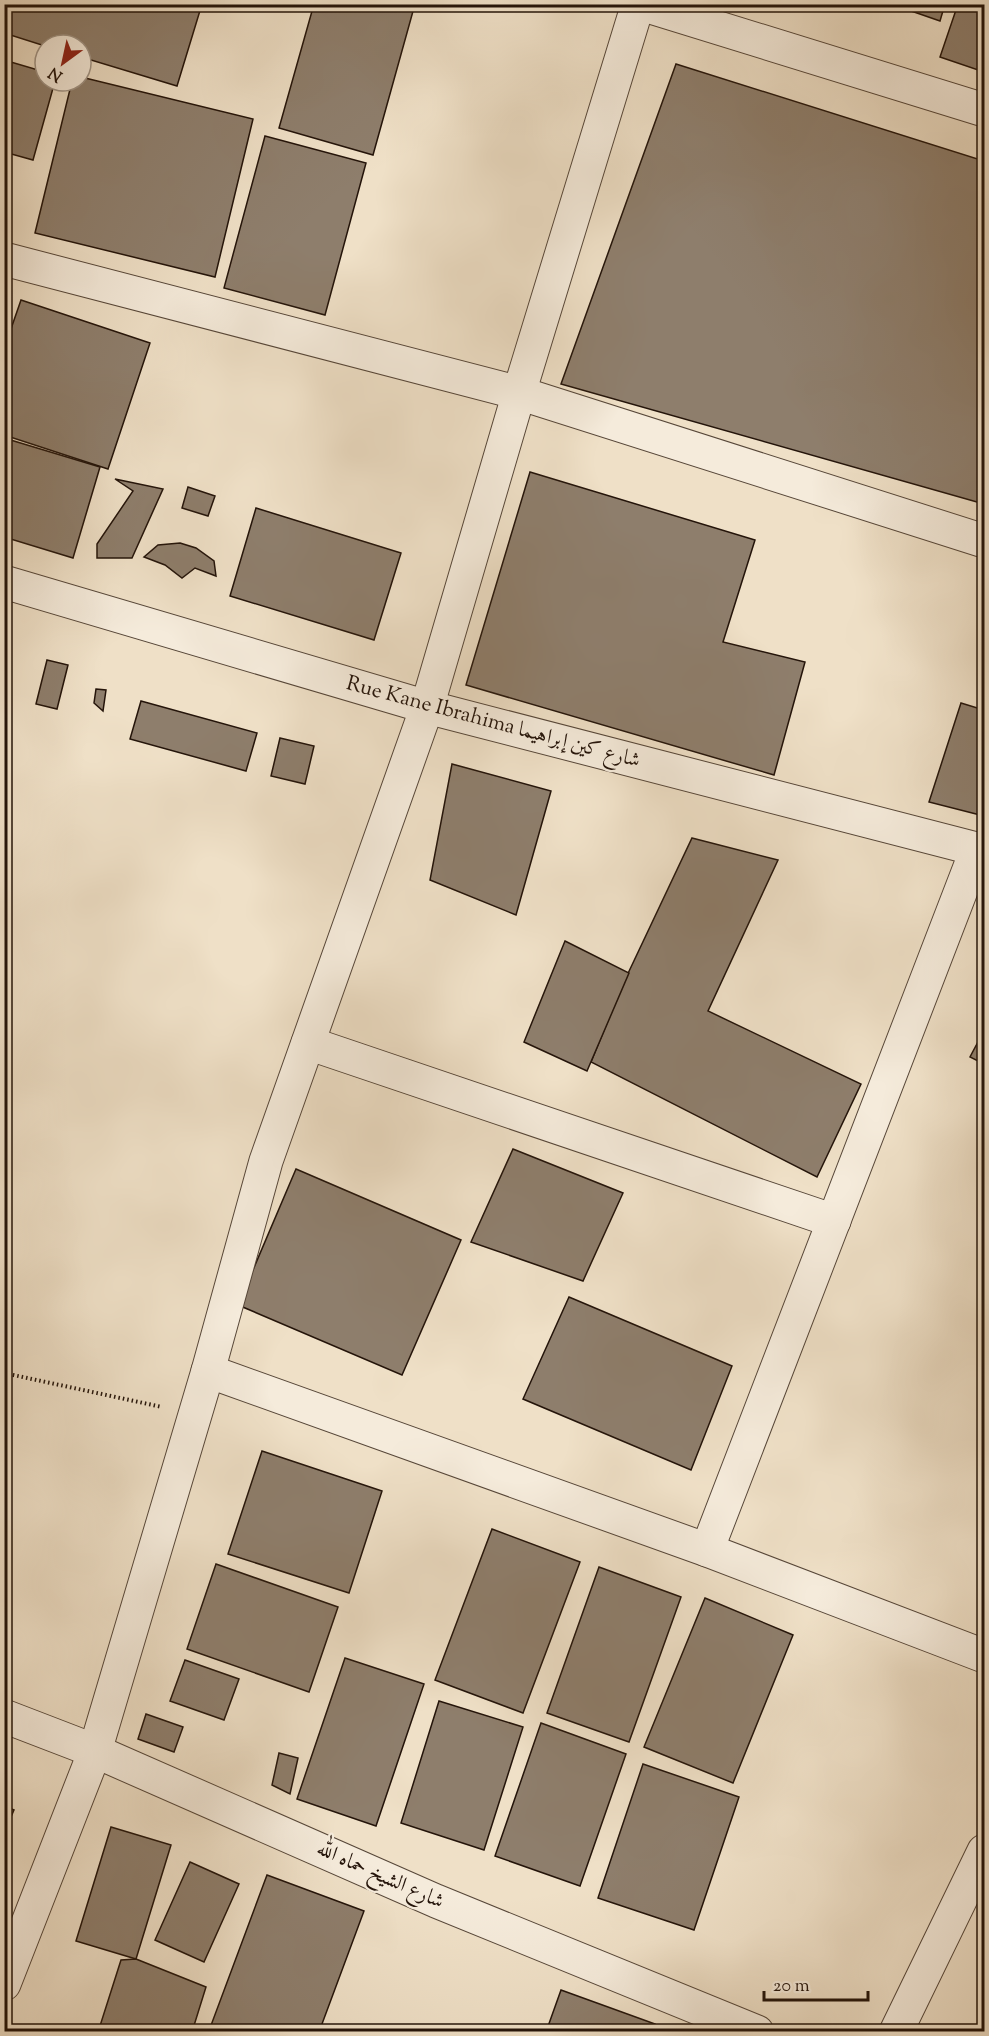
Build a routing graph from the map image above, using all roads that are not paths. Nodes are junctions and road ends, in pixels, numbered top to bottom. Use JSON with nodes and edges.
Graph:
{"nodes":[{"id":1,"x":639,"y":4,"type":"edge"},
{"id":2,"x":984,"y":110,"type":"edge"},
{"id":3,"x":4,"y":259,"type":"edge"},
{"id":4,"x":519,"y":393,"type":"junction"},
{"id":5,"x":984,"y":541,"type":"edge"},
{"id":6,"x":4,"y":582,"type":"edge"},
{"id":7,"x":427,"y":707,"type":"junction"},
{"id":8,"x":981,"y":850,"type":"edge"},
{"id":9,"x":308,"y":1043,"type":"junction"},
{"id":10,"x":834,"y":1221,"type":"junction"},
{"id":11,"x":208,"y":1371,"type":"junction"},
{"id":12,"x":707,"y":1550,"type":"junction"},
{"id":13,"x":984,"y":1656,"type":"edge"},
{"id":14,"x":4,"y":1716,"type":"edge"},
{"id":15,"x":95,"y":1751,"type":"junction"},
{"id":16,"x":984,"y":1851,"type":"edge"},
{"id":17,"x":4,"y":1984,"type":"edge"},
{"id":18,"x":758,"y":2031,"type":"edge"},
{"id":19,"x":896,"y":2031,"type":"edge"}],
"edges":[{"from":1,"to":2,"type":"street"},
{"from":1,"to":4,"type":"street"},
{"from":3,"to":4,"type":"street"},
{"from":4,"to":5,"type":"street"},
{"from":4,"to":7,"type":"street"},
{"from":6,"to":7,"type":"street","name":"Rue Kane Ibrahima شارع كين إبراهيما"},
{"from":7,"to":8,"type":"street","name":"Rue Kane Ibrahima شارع كين إبراهيما"},
{"from":7,"to":9,"type":"street"},
{"from":8,"to":10,"type":"street"},
{"from":9,"to":10,"type":"street"},
{"from":9,"to":11,"type":"street"},
{"from":10,"to":12,"type":"street"},
{"from":11,"to":12,"type":"street"},
{"from":11,"to":15,"type":"street"},
{"from":12,"to":13,"type":"street"},
{"from":14,"to":15,"type":"street","name":"شارع الشيخ حماه الله"},
{"from":15,"to":17,"type":"street"},
{"from":15,"to":18,"type":"street","name":"شارع الشيخ حماه الله"},
{"from":16,"to":19,"type":"street"}]}
